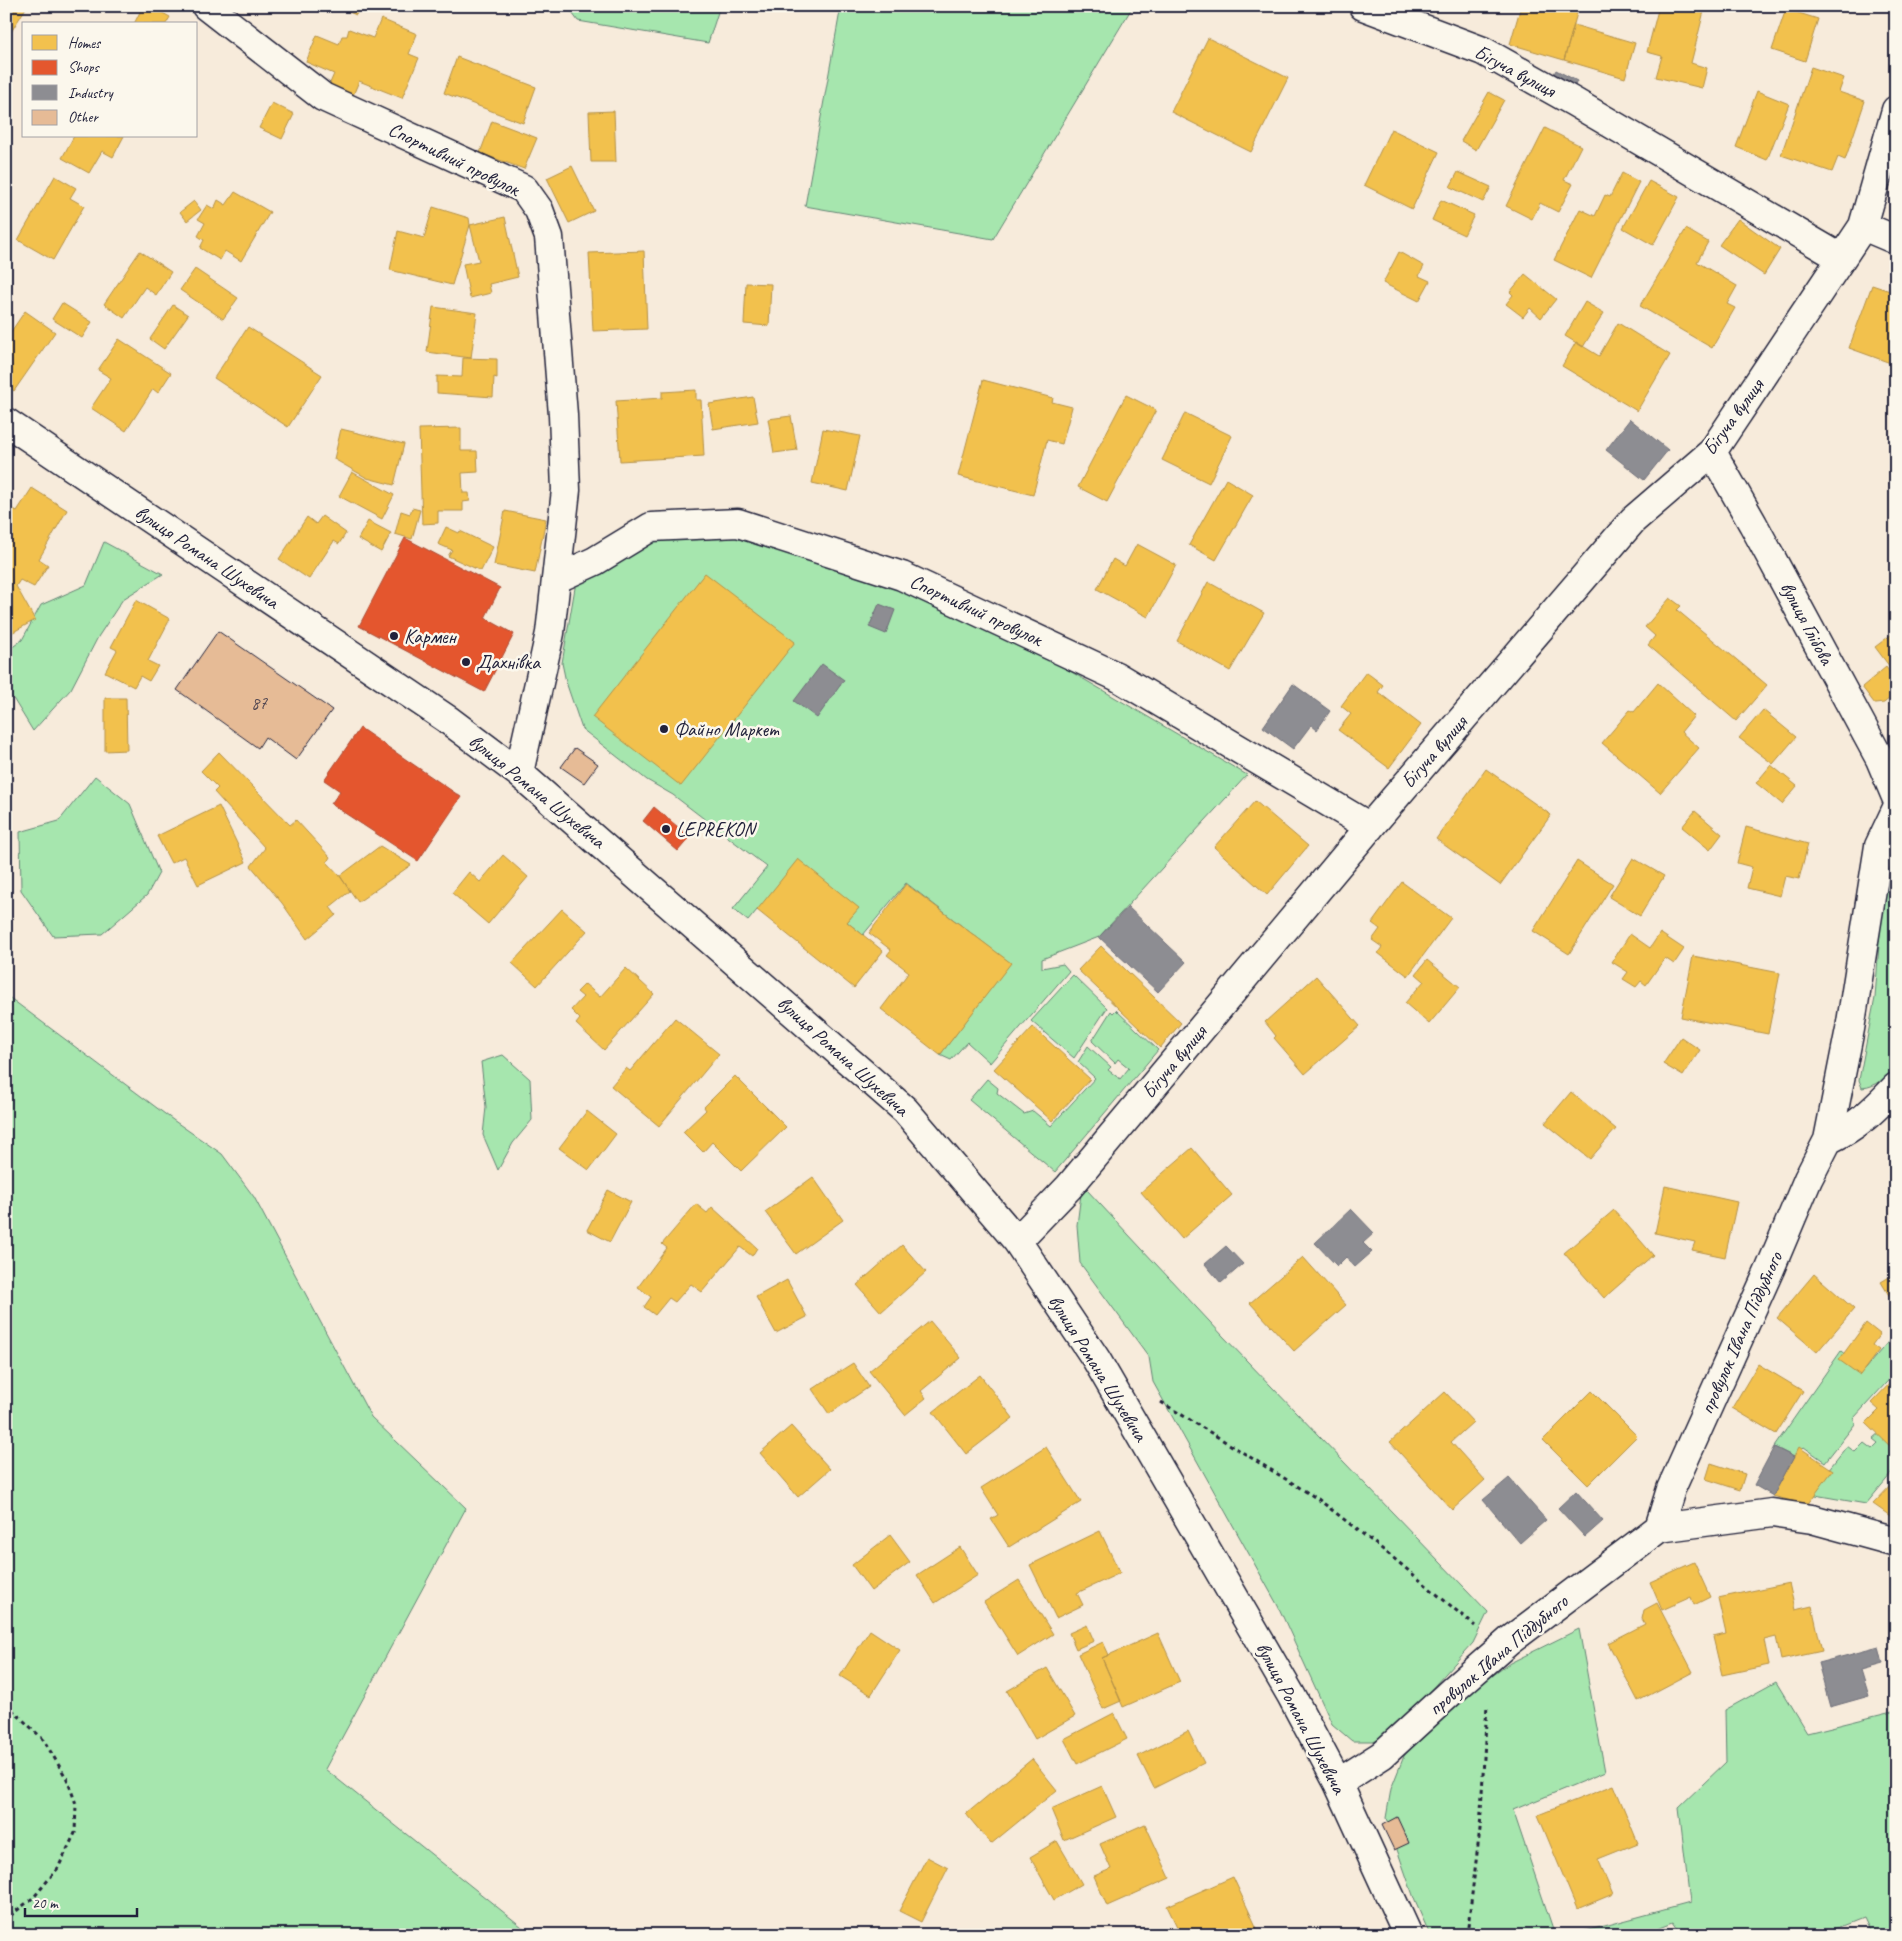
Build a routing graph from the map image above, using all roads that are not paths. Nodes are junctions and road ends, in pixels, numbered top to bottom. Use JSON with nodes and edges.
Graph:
{"nodes":[{"id":1,"x":206,"y":6,"type":"edge"},
{"id":2,"x":1363,"y":6,"type":"edge"},
{"id":3,"x":1896,"y":110,"type":"edge"},
{"id":4,"x":1863,"y":226,"type":"junction"},
{"id":5,"x":1896,"y":240,"type":"edge"},
{"id":6,"x":1841,"y":258,"type":"junction"},
{"id":7,"x":6,"y":422,"type":"edge"},
{"id":8,"x":1712,"y":452,"type":"junction"},
{"id":9,"x":556,"y":579,"type":"junction"},
{"id":10,"x":519,"y":773,"type":"junction"},
{"id":11,"x":1896,"y":796,"type":"edge"},
{"id":12,"x":1896,"y":810,"type":"edge"},
{"id":13,"x":1370,"y":827,"type":"junction"},
{"id":14,"x":1896,"y":1087,"type":"edge"},
{"id":15,"x":1828,"y":1140,"type":"junction"},
{"id":16,"x":1017,"y":1241,"type":"junction"},
{"id":17,"x":1659,"y":1528,"type":"junction"},
{"id":18,"x":1896,"y":1542,"type":"edge"},
{"id":19,"x":1338,"y":1783,"type":"junction"},
{"id":20,"x":1408,"y":1935,"type":"edge"}],
"edges":[{"from":1,"to":9,"type":"street","name":"Спортивний провулок"},
{"from":2,"to":6,"type":"street","name":"Бігуча вулиця"},
{"from":3,"to":4,"type":"street","name":"Бігуча вулиця"},
{"from":4,"to":5,"type":"street"},
{"from":4,"to":6,"type":"street","name":"Бігуча вулиця"},
{"from":6,"to":8,"type":"street","name":"Бігуча вулиця"},
{"from":7,"to":10,"type":"street","name":"вулиця Романа Шухевича"},
{"from":8,"to":11,"type":"street","name":"вулиця Глібова"},
{"from":8,"to":13,"type":"street","name":"Бігуча вулиця"},
{"from":9,"to":10,"type":"street","name":"Спортивний провулок"},
{"from":9,"to":13,"type":"street","name":"Спортивний провулок"},
{"from":10,"to":16,"type":"street","name":"вулиця Романа Шухевича"},
{"from":12,"to":15,"type":"street","name":"провулок Івана Піддубного"},
{"from":13,"to":16,"type":"street","name":"Бігуча вулиця"},
{"from":14,"to":15,"type":"street"},
{"from":15,"to":17,"type":"street","name":"провулок Івана Піддубного"},
{"from":16,"to":19,"type":"street","name":"вулиця Романа Шухевича"},
{"from":17,"to":18,"type":"street","name":"провулок Івана Піддубного"},
{"from":17,"to":19,"type":"street","name":"провулок Івана Піддубного"},
{"from":19,"to":20,"type":"street","name":"вулиця Романа Шухевича"}]}
